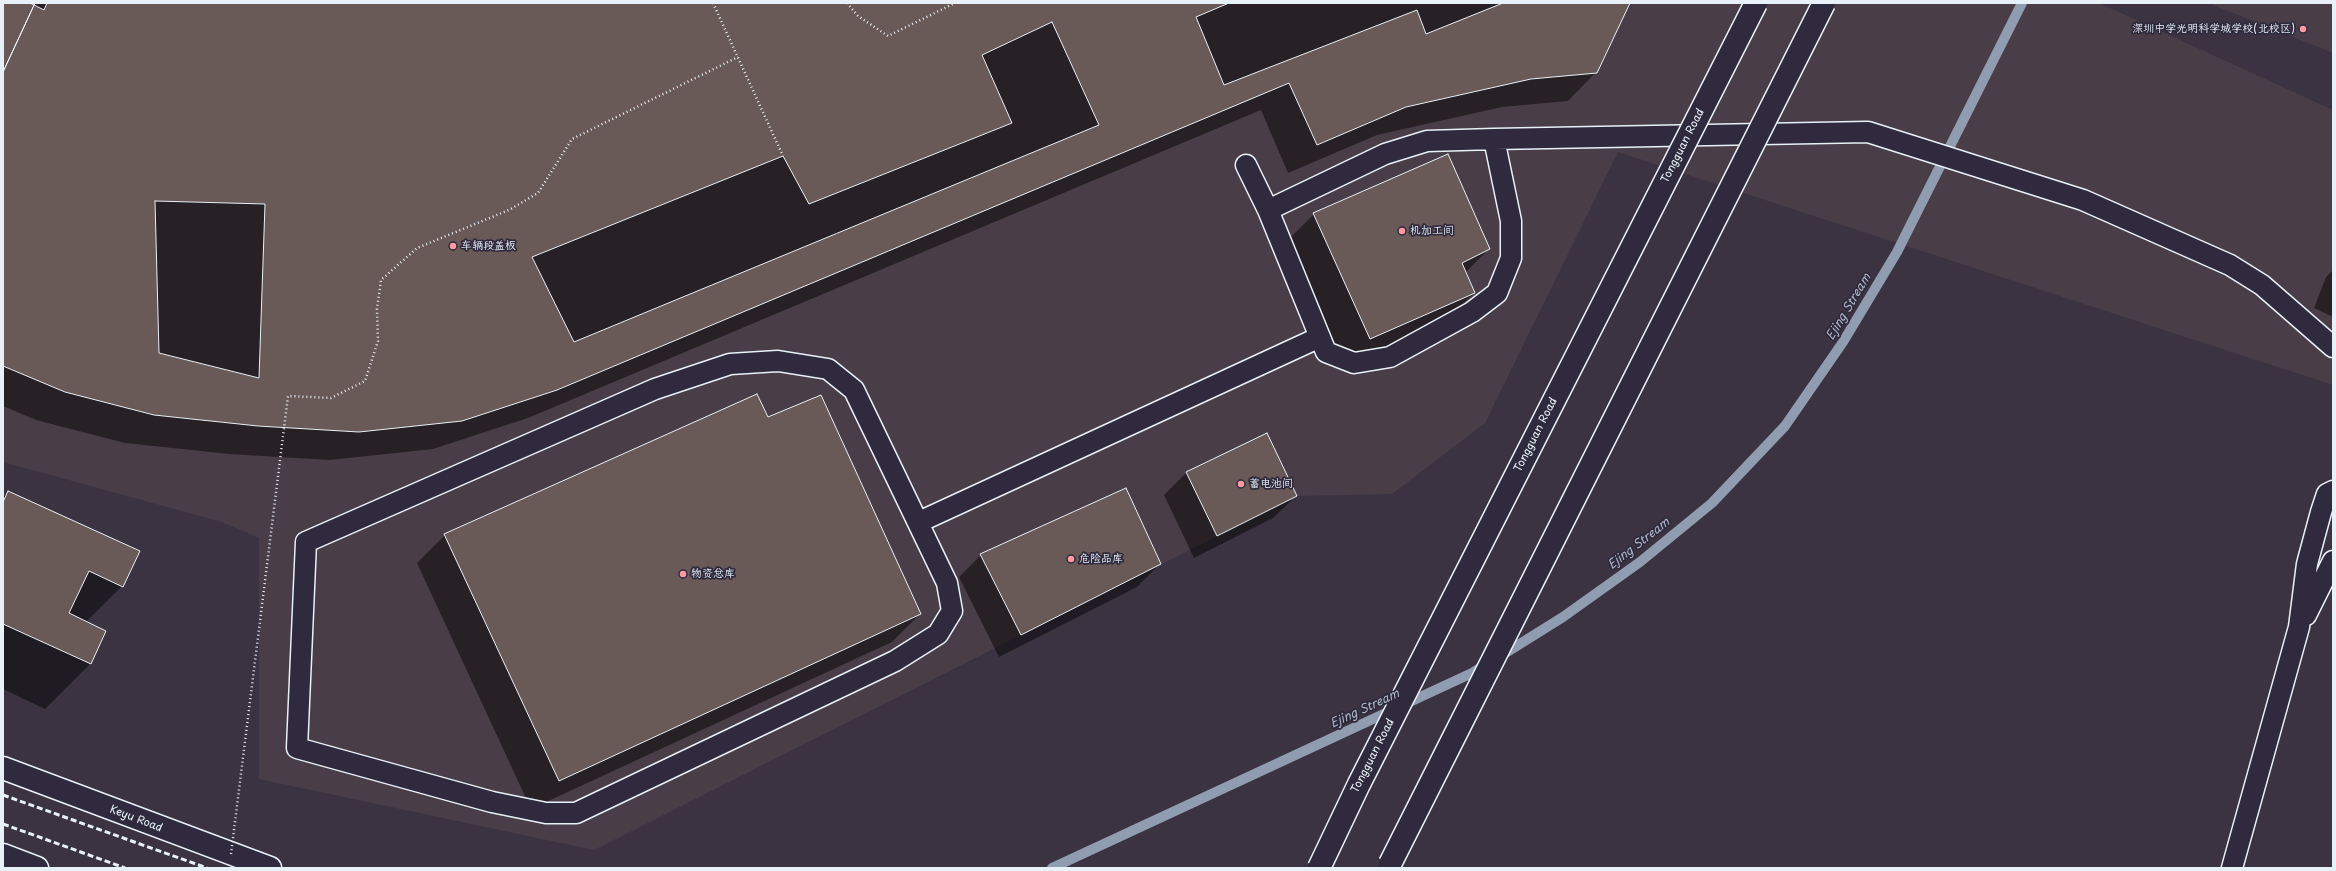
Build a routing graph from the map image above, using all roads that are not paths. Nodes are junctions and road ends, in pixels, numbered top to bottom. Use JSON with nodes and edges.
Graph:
{"nodes":[{"id":1,"x":1756,"y":3,"type":"edge"},
{"id":2,"x":1824,"y":3,"type":"edge"},
{"id":3,"x":1494,"y":139,"type":"junction"},
{"id":4,"x":1246,"y":165,"type":"dead end"},
{"id":5,"x":1268,"y":210,"type":"junction"},
{"id":6,"x":1320,"y":337,"type":"junction"},
{"id":7,"x":2333,"y":347,"type":"edge"},
{"id":8,"x":2333,"y":491,"type":"edge"},
{"id":9,"x":919,"y":522,"type":"junction"},
{"id":10,"x":2333,"y":561,"type":"edge"},
{"id":11,"x":2299,"y":627,"type":"junction"},
{"id":12,"x":3,"y":768,"type":"edge"},
{"id":13,"x":3,"y":855,"type":"edge"},
{"id":14,"x":1389,"y":866,"type":"edge"},
{"id":15,"x":38,"y":868,"type":"edge"},
{"id":16,"x":270,"y":868,"type":"edge"},
{"id":17,"x":1319,"y":868,"type":"edge"},
{"id":18,"x":2232,"y":868,"type":"edge"}],
"edges":[{"from":1,"to":17,"type":"street","name":"Tongguan Road","bridge":true},
{"from":2,"to":14,"type":"street","bridge":true},
{"from":3,"to":5,"type":"lane"},
{"from":3,"to":6,"type":"lane"},
{"from":3,"to":7,"type":"lane"},
{"from":4,"to":5,"type":"lane"},
{"from":5,"to":6,"type":"lane"},
{"from":6,"to":9,"type":"lane"},
{"from":8,"to":11,"type":"lane"},
{"from":9,"to":9,"type":"lane"},
{"from":10,"to":11,"type":"lane"},
{"from":11,"to":18,"type":"lane"},
{"from":12,"to":16,"type":"street","name":"Keyu Road"},
{"from":13,"to":15,"type":"street"}]}
